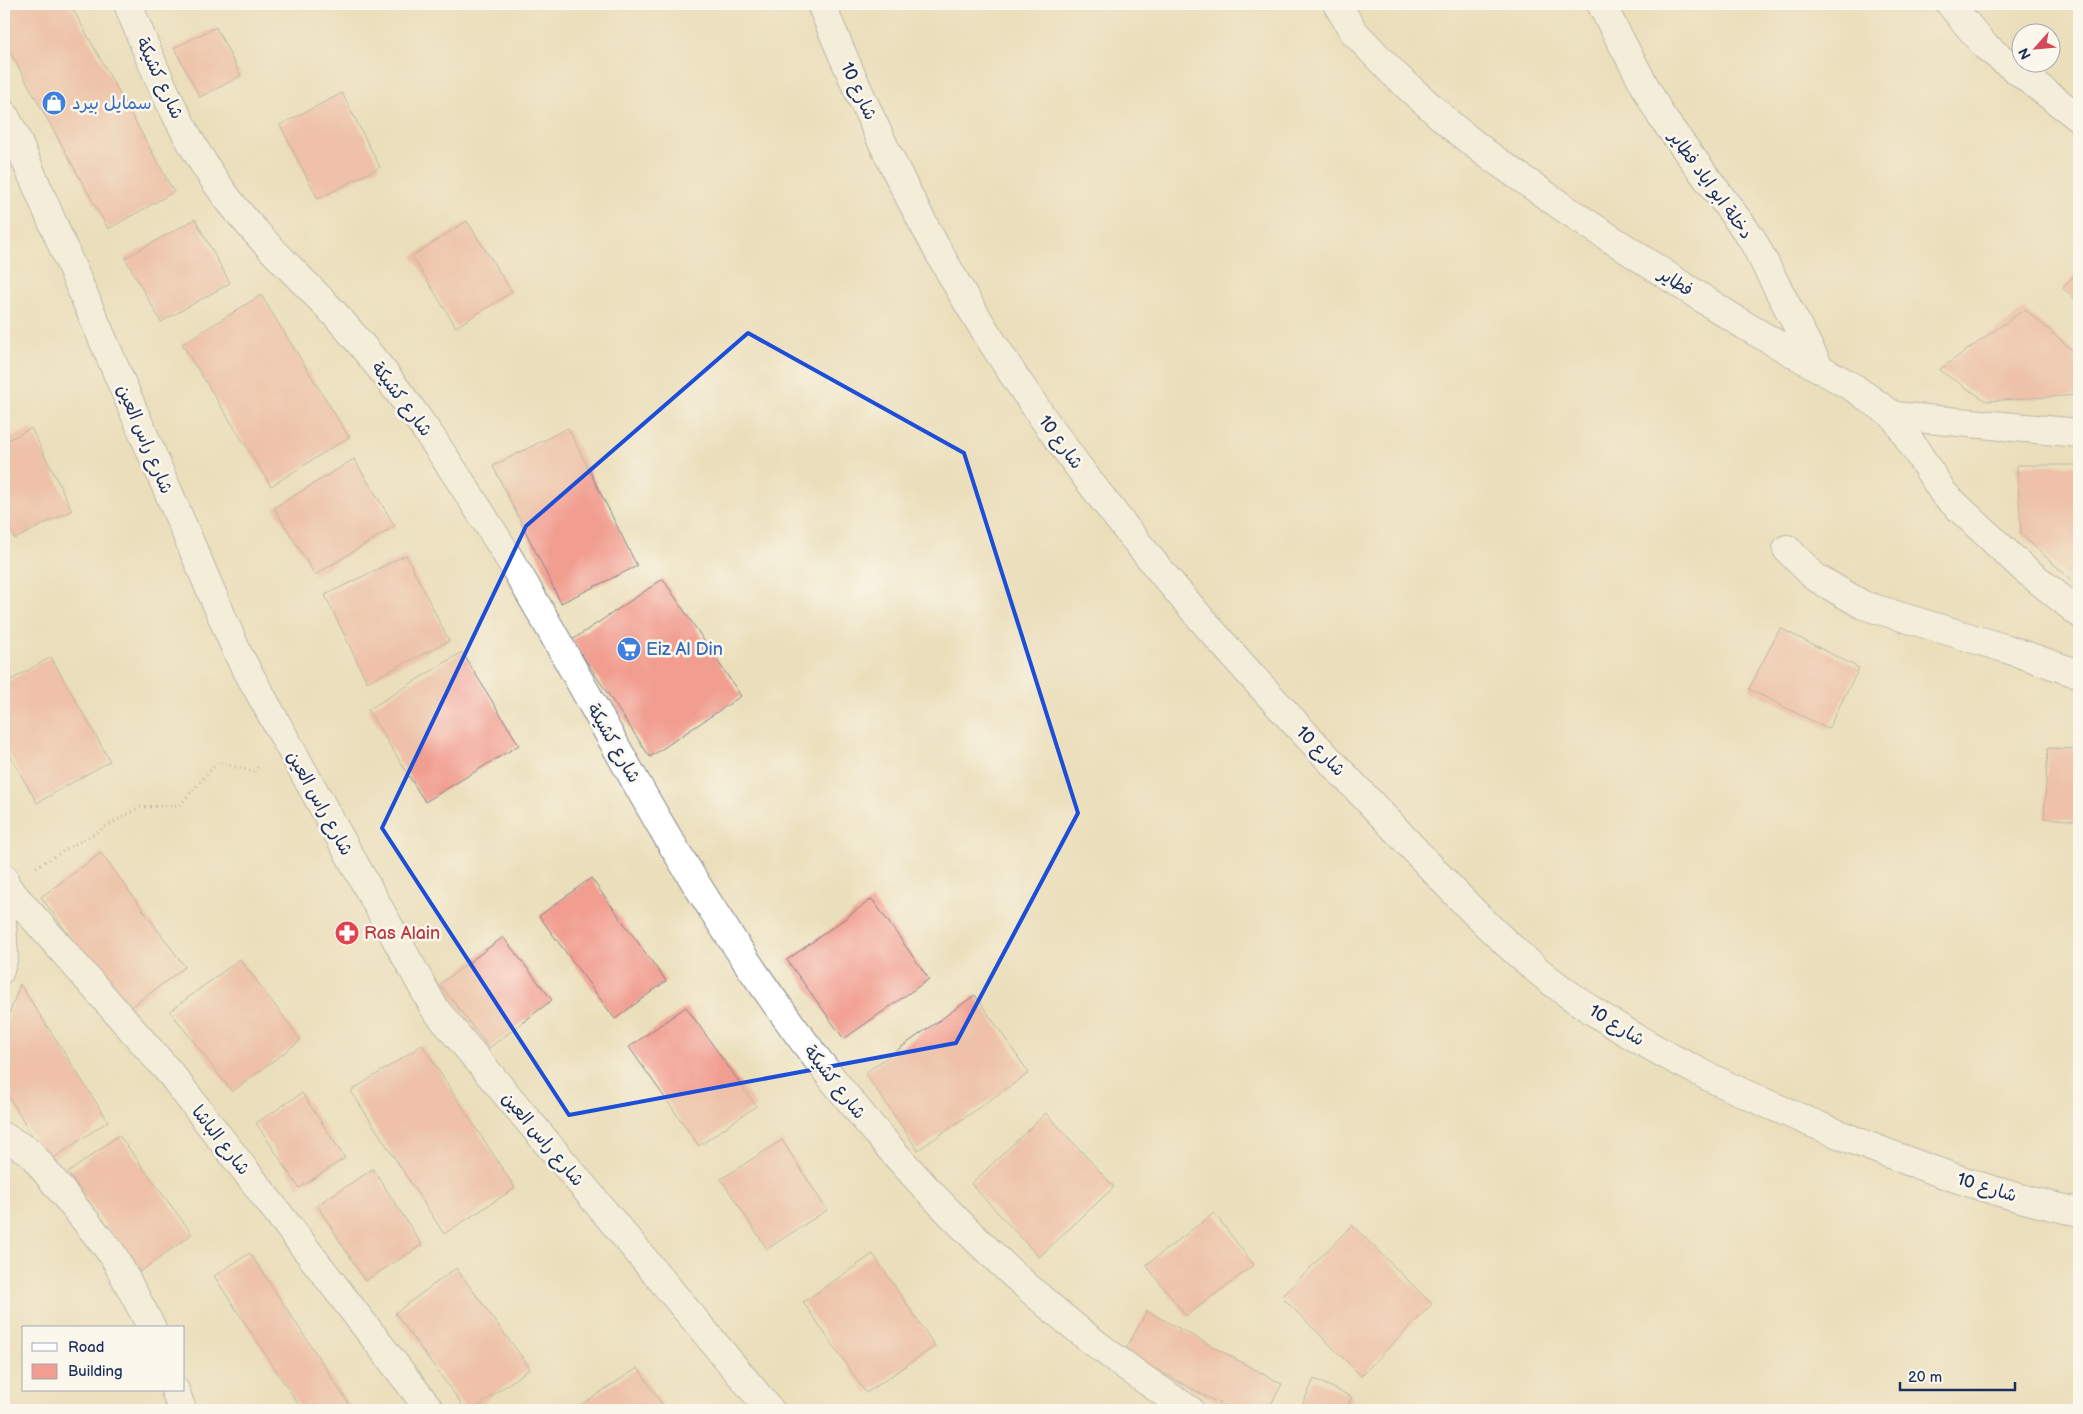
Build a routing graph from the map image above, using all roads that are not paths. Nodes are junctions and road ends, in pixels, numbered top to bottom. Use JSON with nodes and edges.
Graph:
{"nodes":[{"id":1,"x":128,"y":4,"type":"edge"},
{"id":2,"x":821,"y":4,"type":"edge"},
{"id":3,"x":1337,"y":4,"type":"edge"},
{"id":4,"x":1601,"y":4,"type":"edge"},
{"id":5,"x":1950,"y":4,"type":"edge"},
{"id":6,"x":4,"y":114,"type":"edge"},
{"id":7,"x":2079,"y":118,"type":"edge"},
{"id":8,"x":1819,"y":367,"type":"junction"},
{"id":9,"x":1894,"y":416,"type":"junction"},
{"id":10,"x":2079,"y":433,"type":"edge"},
{"id":11,"x":1787,"y":549,"type":"dead end"},
{"id":12,"x":2079,"y":613,"type":"edge"},
{"id":13,"x":2079,"y":672,"type":"edge"},
{"id":14,"x":4,"y":882,"type":"edge"},
{"id":15,"x":4,"y":974,"type":"edge"},
{"id":16,"x":4,"y":1137,"type":"edge"},
{"id":17,"x":2079,"y":1212,"type":"edge"},
{"id":18,"x":151,"y":1326,"type":"edge"},
{"id":19,"x":176,"y":1392,"type":"edge"},
{"id":20,"x":182,"y":1410,"type":"edge"},
{"id":21,"x":430,"y":1410,"type":"edge"},
{"id":22,"x":770,"y":1410,"type":"edge"},
{"id":23,"x":1190,"y":1410,"type":"edge"}],
"edges":[{"from":1,"to":23,"type":"street","name":"شارع كشيكة"},
{"from":2,"to":17,"type":"street","name":"شارع 10"},
{"from":3,"to":8,"type":"street","name":"فطاير"},
{"from":4,"to":8,"type":"street","name":"دخلة ابو اياد فطاير"},
{"from":5,"to":7,"type":"street"},
{"from":6,"to":22,"type":"street","name":"شارع راس العين"},
{"from":8,"to":9,"type":"street","name":"فطاير"},
{"from":9,"to":10,"type":"street","name":"فطاير"},
{"from":9,"to":12,"type":"street"},
{"from":11,"to":13,"type":"street"},
{"from":14,"to":15,"type":"lane"},
{"from":14,"to":21,"type":"street","name":"شارع الباشا"},
{"from":16,"to":18,"type":"street"},
{"from":19,"to":20,"type":"street"}]}
